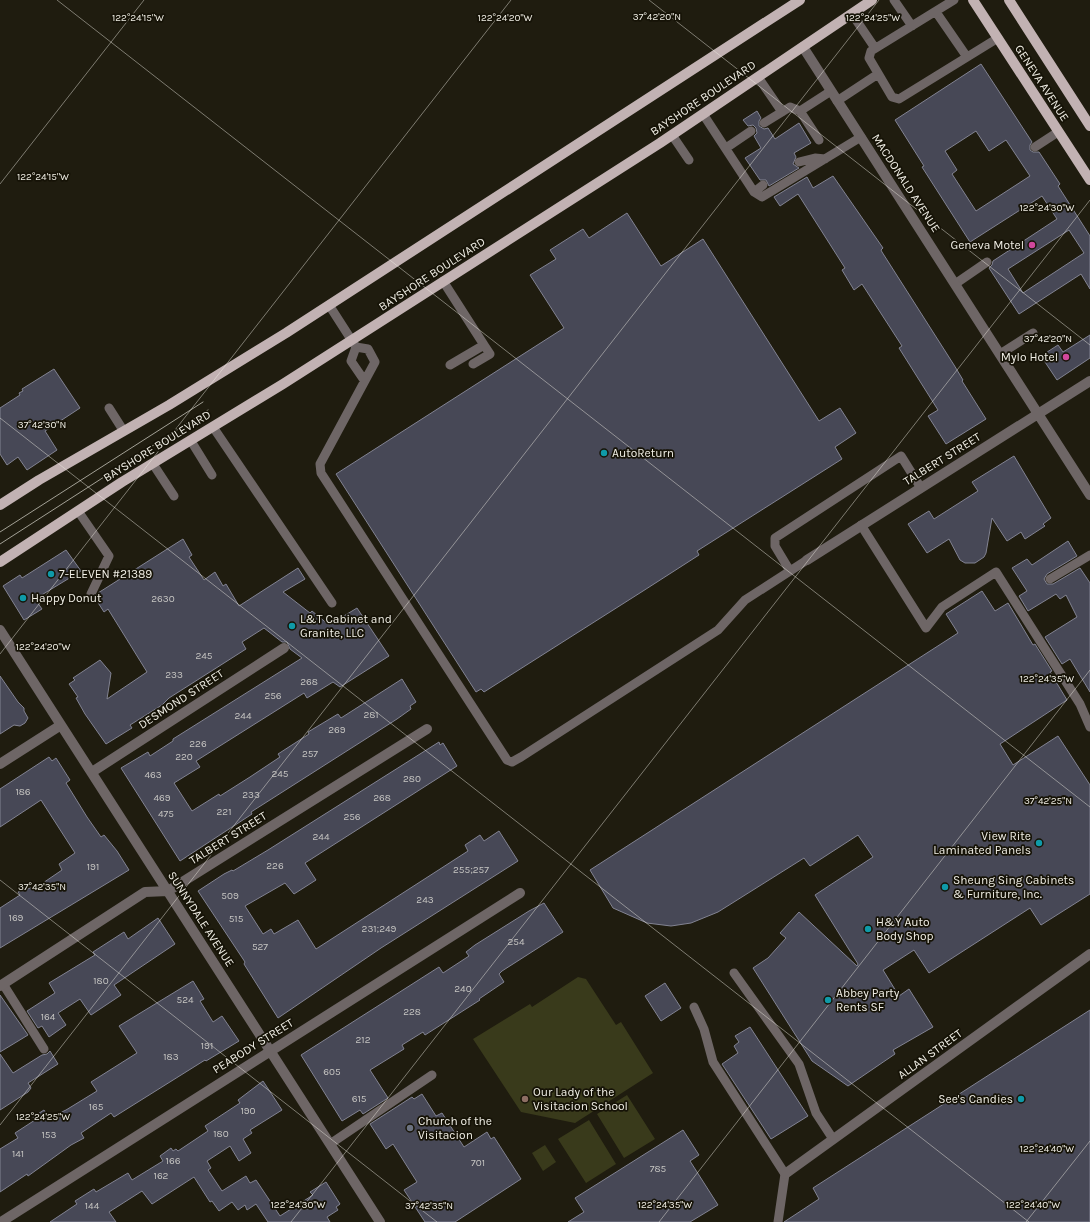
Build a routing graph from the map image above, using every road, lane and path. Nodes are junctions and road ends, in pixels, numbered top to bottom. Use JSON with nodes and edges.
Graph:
{"nodes":[{"id":1,"x":800,"y":0,"type":"edge"},
{"id":2,"x":872,"y":0,"type":"edge"},
{"id":3,"x":894,"y":0,"type":"edge"},
{"id":4,"x":954,"y":0,"type":"edge"},
{"id":5,"x":973,"y":0,"type":"edge"},
{"id":6,"x":1009,"y":0,"type":"edge"},
{"id":7,"x":936,"y":12,"type":"junction"},
{"id":8,"x":852,"y":14,"type":"junction"},
{"id":9,"x":912,"y":26,"type":"junction"},
{"id":10,"x":998,"y":38,"type":"junction"},
{"id":11,"x":803,"y":47,"type":"junction"},
{"id":12,"x":875,"y":48,"type":"junction"},
{"id":13,"x":967,"y":57,"type":"junction"},
{"id":14,"x":878,"y":74,"type":"junction"},
{"id":15,"x":758,"y":77,"type":"junction"},
{"id":16,"x":831,"y":91,"type":"junction"},
{"id":17,"x":837,"y":101,"type":"junction"},
{"id":18,"x":800,"y":111,"type":"junction"},
{"id":19,"x":782,"y":112,"type":"junction"},
{"id":20,"x":703,"y":114,"type":"junction"},
{"id":21,"x":764,"y":123,"type":"dead end"},
{"id":22,"x":1090,"y":126,"type":"edge"},
{"id":23,"x":750,"y":131,"type":"dead end"},
{"id":24,"x":1058,"y":132,"type":"junction"},
{"id":25,"x":672,"y":135,"type":"junction"},
{"id":26,"x":861,"y":137,"type":"junction"},
{"id":27,"x":819,"y":140,"type":"dead end"},
{"id":28,"x":1035,"y":147,"type":"dead end"},
{"id":29,"x":726,"y":148,"type":"junction"},
{"id":30,"x":825,"y":159,"type":"junction"},
{"id":31,"x":689,"y":160,"type":"dead end"},
{"id":32,"x":799,"y":162,"type":"dead end"},
{"id":33,"x":1090,"y":180,"type":"edge"},
{"id":34,"x":763,"y":185,"type":"dead end"},
{"id":35,"x":754,"y":192,"type":"junction"},
{"id":36,"x":987,"y":262,"type":"dead end"},
{"id":37,"x":443,"y":281,"type":"junction"},
{"id":38,"x":955,"y":284,"type":"junction"},
{"id":39,"x":329,"y":305,"type":"junction"},
{"id":40,"x":1033,"y":333,"type":"dead end"},
{"id":41,"x":354,"y":344,"type":"junction"},
{"id":42,"x":484,"y":345,"type":"junction"},
{"id":43,"x":1000,"y":354,"type":"junction"},
{"id":44,"x":473,"y":364,"type":"dead end"},
{"id":45,"x":450,"y":365,"type":"dead end"},
{"id":46,"x":364,"y":380,"type":"junction"},
{"id":47,"x":1090,"y":381,"type":"edge"},
{"id":48,"x":109,"y":408,"type":"dead end"},
{"id":49,"x":1038,"y":414,"type":"junction"},
{"id":50,"x":213,"y":427,"type":"junction"},
{"id":51,"x":123,"y":430,"type":"junction"},
{"id":52,"x":191,"y":441,"type":"junction"},
{"id":53,"x":153,"y":464,"type":"junction"},
{"id":54,"x":212,"y":475,"type":"dead end"},
{"id":55,"x":921,"y":488,"type":"junction"},
{"id":56,"x":1090,"y":495,"type":"edge"},
{"id":57,"x":174,"y":496,"type":"dead end"},
{"id":58,"x":0,"y":505,"type":"edge"},
{"id":59,"x":78,"y":511,"type":"junction"},
{"id":60,"x":861,"y":525,"type":"junction"},
{"id":61,"x":1090,"y":555,"type":"edge"},
{"id":62,"x":807,"y":560,"type":"joint"},
{"id":63,"x":0,"y":562,"type":"edge"},
{"id":64,"x":790,"y":571,"type":"junction"},
{"id":65,"x":1050,"y":579,"type":"dead end"},
{"id":66,"x":91,"y":594,"type":"dead end"},
{"id":67,"x":332,"y":603,"type":"dead end"},
{"id":68,"x":0,"y":630,"type":"edge"},
{"id":69,"x":284,"y":648,"type":"dead end"},
{"id":70,"x":62,"y":725,"type":"junction"},
{"id":71,"x":1090,"y":727,"type":"edge"},
{"id":72,"x":427,"y":729,"type":"dead end"},
{"id":73,"x":0,"y":764,"type":"edge"},
{"id":74,"x":92,"y":772,"type":"junction"},
{"id":75,"x":168,"y":891,"type":"junction"},
{"id":76,"x":520,"y":893,"type":"dead end"},
{"id":77,"x":1090,"y":954,"type":"edge"},
{"id":78,"x":734,"y":974,"type":"dead end"},
{"id":79,"x":2,"y":985,"type":"edge"},
{"id":80,"x":694,"y":1007,"type":"dead end"},
{"id":81,"x":44,"y":1049,"type":"dead end"},
{"id":82,"x":270,"y":1050,"type":"junction"},
{"id":83,"x":432,"y":1075,"type":"dead end"},
{"id":84,"x":833,"y":1139,"type":"junction"},
{"id":85,"x":330,"y":1144,"type":"junction"},
{"id":86,"x":785,"y":1174,"type":"junction"},
{"id":87,"x":377,"y":1221,"type":"edge"},
{"id":88,"x":1,"y":1222,"type":"edge"},
{"id":89,"x":778,"y":1222,"type":"edge"}],
"edges":[{"from":1,"to":39,"type":"main road"},
{"from":2,"to":8,"type":"main road","name":"BAYSHORE BOULEVARD"},
{"from":3,"to":9,"type":"lane"},
{"from":4,"to":7,"type":"lane"},
{"from":5,"to":10,"type":"main road","name":"GENEVA AVENUE"},
{"from":6,"to":22,"type":"main road","name":"GENEVA AVENUE"},
{"from":7,"to":9,"type":"lane"},
{"from":7,"to":13,"type":"lane"},
{"from":8,"to":11,"type":"main road","name":"BAYSHORE BOULEVARD"},
{"from":8,"to":12,"type":"lane"},
{"from":9,"to":12,"type":"lane"},
{"from":10,"to":13,"type":"lane"},
{"from":10,"to":24,"type":"main road","name":"GENEVA AVENUE"},
{"from":11,"to":15,"type":"main road","name":"BAYSHORE BOULEVARD"},
{"from":11,"to":16,"type":"street","name":"MACDONALD AVENUE"},
{"from":12,"to":14,"type":"lane"},
{"from":13,"to":14,"type":"lane"},
{"from":14,"to":17,"type":"lane"},
{"from":15,"to":19,"type":"lane"},
{"from":15,"to":20,"type":"main road","name":"BAYSHORE BOULEVARD"},
{"from":16,"to":17,"type":"street","name":"MACDONALD AVENUE"},
{"from":16,"to":18,"type":"lane"},
{"from":17,"to":26,"type":"street","name":"MACDONALD AVENUE"},
{"from":18,"to":19,"type":"lane"},
{"from":18,"to":27,"type":"lane"},
{"from":19,"to":21,"type":"lane"},
{"from":20,"to":25,"type":"main road","name":"BAYSHORE BOULEVARD"},
{"from":20,"to":29,"type":"lane"},
{"from":23,"to":29,"type":"lane"},
{"from":24,"to":28,"type":"lane"},
{"from":24,"to":33,"type":"main road","name":"GENEVA AVENUE"},
{"from":25,"to":31,"type":"lane"},
{"from":25,"to":37,"type":"main road","name":"BAYSHORE BOULEVARD"},
{"from":26,"to":30,"type":"lane"},
{"from":26,"to":38,"type":"street","name":"MACDONALD AVENUE"},
{"from":29,"to":35,"type":"lane"},
{"from":30,"to":32,"type":"lane"},
{"from":30,"to":35,"type":"lane"},
{"from":34,"to":35,"type":"lane"},
{"from":36,"to":38,"type":"lane"},
{"from":37,"to":41,"type":"main road","name":"BAYSHORE BOULEVARD"},
{"from":37,"to":42,"type":"lane"},
{"from":38,"to":43,"type":"street","name":"MACDONALD AVENUE"},
{"from":39,"to":41,"type":"lane"},
{"from":39,"to":51,"type":"main road"},
{"from":40,"to":43,"type":"lane"},
{"from":41,"to":46,"type":"lane"},
{"from":41,"to":46,"type":"lane"},
{"from":41,"to":50,"type":"main road","name":"BAYSHORE BOULEVARD"},
{"from":42,"to":44,"type":"lane"},
{"from":42,"to":45,"type":"lane"},
{"from":43,"to":49,"type":"street","name":"MACDONALD AVENUE"},
{"from":46,"to":64,"type":"lane"},
{"from":47,"to":49,"type":"street","name":"TALBERT STREET"},
{"from":48,"to":51,"type":"lane"},
{"from":49,"to":55,"type":"street","name":"TALBERT STREET"},
{"from":49,"to":56,"type":"street","name":"MACDONALD AVENUE"},
{"from":50,"to":52,"type":"main road","name":"BAYSHORE BOULEVARD"},
{"from":50,"to":67,"type":"lane"},
{"from":51,"to":58,"type":"main road"},
{"from":52,"to":53,"type":"main road","name":"BAYSHORE BOULEVARD"},
{"from":52,"to":54,"type":"lane"},
{"from":53,"to":57,"type":"lane"},
{"from":53,"to":59,"type":"main road","name":"BAYSHORE BOULEVARD"},
{"from":55,"to":60,"type":"street","name":"TALBERT STREET"},
{"from":55,"to":64,"type":"lane"},
{"from":59,"to":63,"type":"main road","name":"BAYSHORE BOULEVARD"},
{"from":59,"to":66,"type":"lane"},
{"from":60,"to":62,"type":"street","name":"TALBERT STREET"},
{"from":60,"to":71,"type":"lane"},
{"from":61,"to":65,"type":"lane"},
{"from":62,"to":64,"type":"lane"},
{"from":68,"to":70,"type":"street","name":"SUNNYDALE AVENUE"},
{"from":69,"to":74,"type":"street","name":"DESMOND STREET"},
{"from":70,"to":73,"type":"street"},
{"from":70,"to":74,"type":"street","name":"SUNNYDALE AVENUE"},
{"from":72,"to":75,"type":"street","name":"TALBERT STREET"},
{"from":74,"to":75,"type":"street","name":"SUNNYDALE AVENUE"},
{"from":75,"to":79,"type":"street","name":"TALBERT STREET"},
{"from":75,"to":82,"type":"street","name":"SUNNYDALE AVENUE"},
{"from":76,"to":82,"type":"street","name":"PEABODY STREET"},
{"from":77,"to":84,"type":"street","name":"ALLAN STREET"},
{"from":78,"to":84,"type":"lane"},
{"from":79,"to":81,"type":"lane"},
{"from":80,"to":86,"type":"lane"},
{"from":82,"to":85,"type":"street","name":"SUNNYDALE AVENUE"},
{"from":82,"to":88,"type":"street","name":"PEABODY STREET"},
{"from":83,"to":85,"type":"lane"},
{"from":84,"to":86,"type":"street","name":"ALLAN STREET"},
{"from":85,"to":87,"type":"street","name":"SUNNYDALE AVENUE"},
{"from":86,"to":89,"type":"lane"}]}
